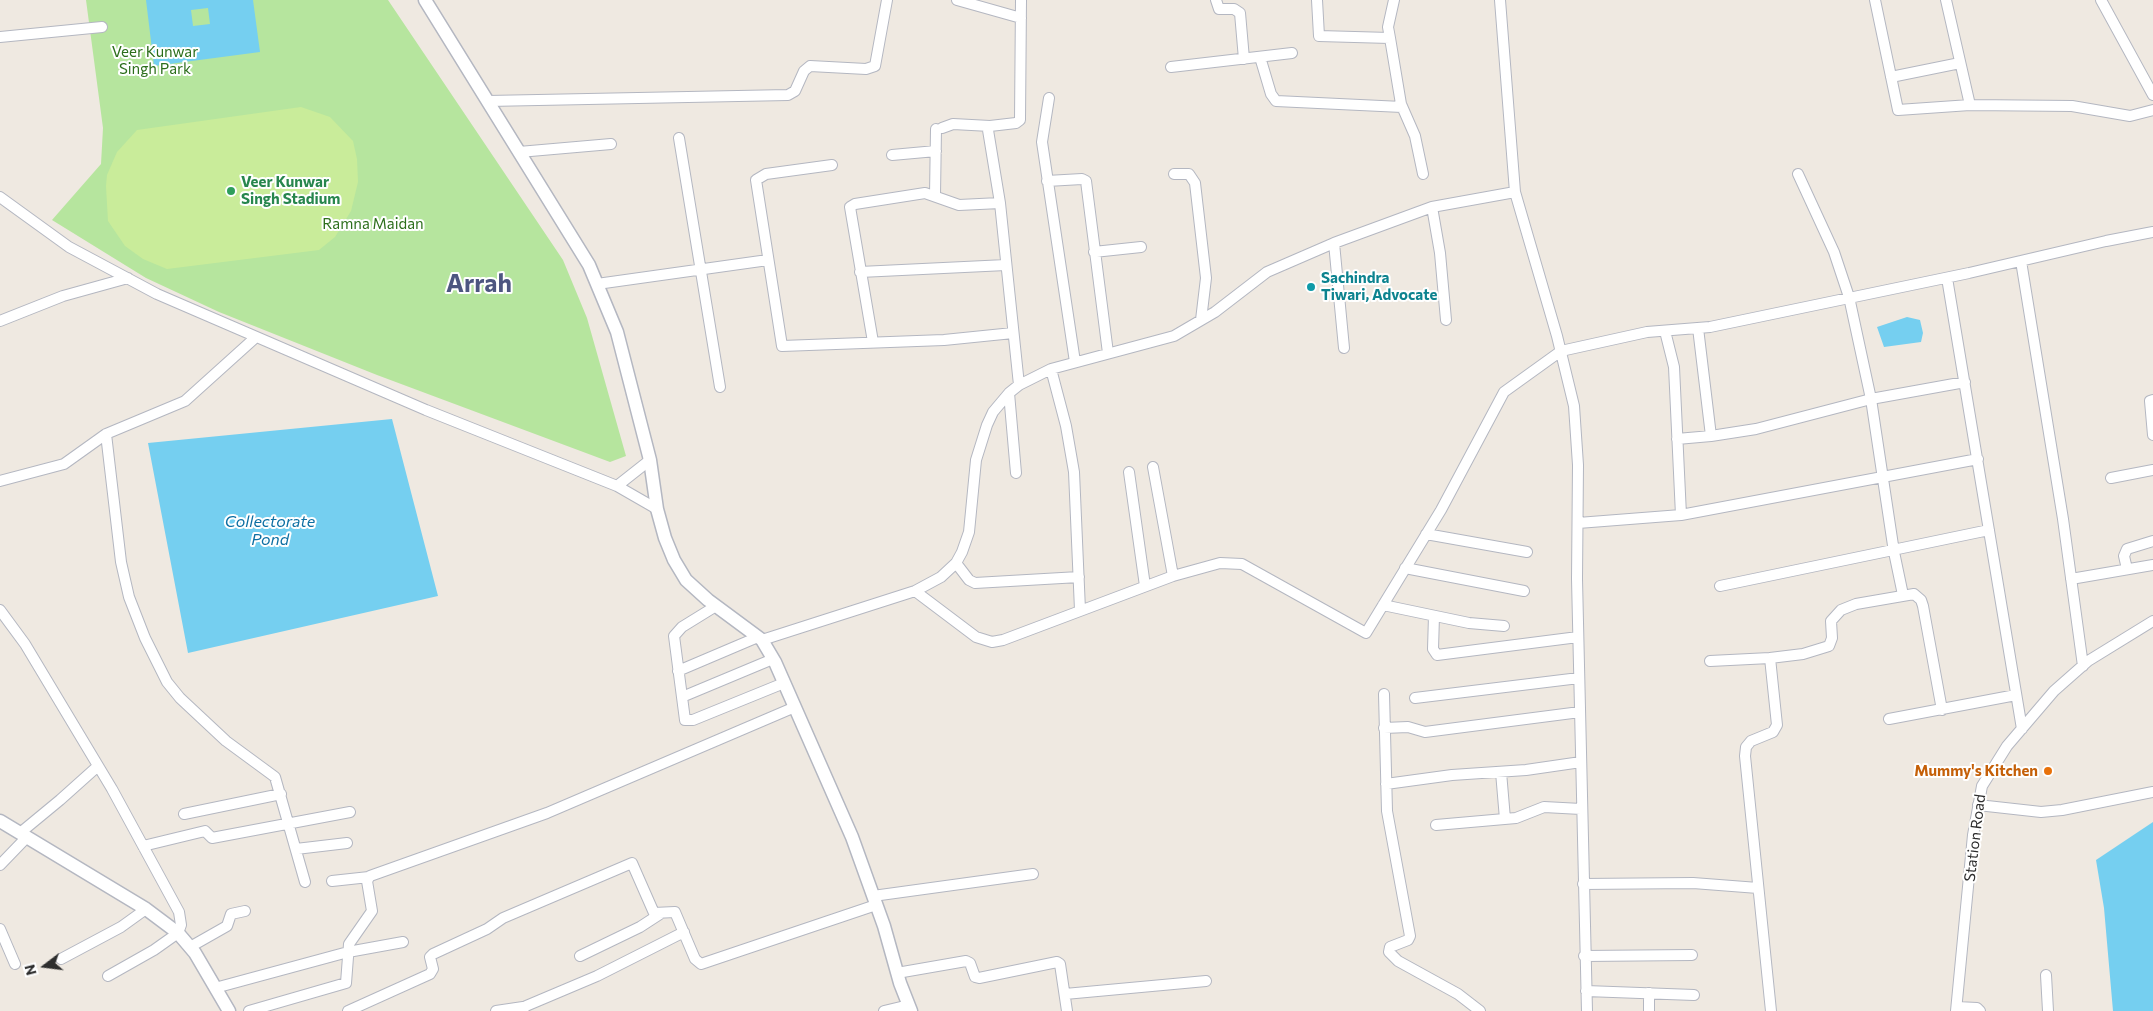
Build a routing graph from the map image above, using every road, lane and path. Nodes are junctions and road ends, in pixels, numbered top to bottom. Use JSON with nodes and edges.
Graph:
{"nodes":[{"id":1,"x":424,"y":0,"type":"edge"},
{"id":2,"x":887,"y":0,"type":"edge"},
{"id":3,"x":958,"y":0,"type":"edge"},
{"id":4,"x":1021,"y":0,"type":"edge"},
{"id":5,"x":1216,"y":0,"type":"edge"},
{"id":6,"x":1317,"y":0,"type":"edge"},
{"id":7,"x":1394,"y":0,"type":"edge"},
{"id":8,"x":1500,"y":0,"type":"edge"},
{"id":9,"x":1875,"y":0,"type":"edge"},
{"id":10,"x":1946,"y":0,"type":"edge"},
{"id":11,"x":2101,"y":0,"type":"edge"},
{"id":12,"x":1021,"y":18,"type":"junction"},
{"id":13,"x":102,"y":27,"type":"dead end"},
{"id":14,"x":0,"y":37,"type":"edge"},
{"id":15,"x":1390,"y":38,"type":"junction"},
{"id":16,"x":1292,"y":53,"type":"dead end"},
{"id":17,"x":1260,"y":57,"type":"junction"},
{"id":18,"x":1244,"y":59,"type":"junction"},
{"id":19,"x":1960,"y":63,"type":"junction"},
{"id":20,"x":1171,"y":67,"type":"dead end"},
{"id":21,"x":1891,"y":77,"type":"junction"},
{"id":22,"x":2153,"y":95,"type":"edge"},
{"id":23,"x":1048,"y":98,"type":"dead end"},
{"id":24,"x":488,"y":101,"type":"junction"},
{"id":25,"x":1970,"y":105,"type":"junction"},
{"id":26,"x":1402,"y":107,"type":"junction"},
{"id":27,"x":2153,"y":110,"type":"edge"},
{"id":28,"x":990,"y":126,"type":"junction"},
{"id":29,"x":679,"y":138,"type":"dead end"},
{"id":30,"x":611,"y":144,"type":"dead end"},
{"id":31,"x":519,"y":152,"type":"junction"},
{"id":32,"x":936,"y":152,"type":"junction"},
{"id":33,"x":892,"y":155,"type":"dead end"},
{"id":34,"x":832,"y":165,"type":"dead end"},
{"id":35,"x":1174,"y":174,"type":"dead end"},
{"id":36,"x":1423,"y":174,"type":"dead end"},
{"id":37,"x":1798,"y":174,"type":"dead end"},
{"id":38,"x":1047,"y":181,"type":"junction"},
{"id":39,"x":1516,"y":192,"type":"junction"},
{"id":40,"x":935,"y":195,"type":"junction"},
{"id":41,"x":0,"y":197,"type":"edge"},
{"id":42,"x":1000,"y":203,"type":"junction"},
{"id":43,"x":1432,"y":207,"type":"junction"},
{"id":44,"x":2153,"y":232,"type":"edge"},
{"id":45,"x":1334,"y":243,"type":"junction"},
{"id":46,"x":1141,"y":246,"type":"dead end"},
{"id":47,"x":1094,"y":252,"type":"junction"},
{"id":48,"x":768,"y":260,"type":"junction"},
{"id":49,"x":2021,"y":261,"type":"junction"},
{"id":50,"x":1006,"y":264,"type":"junction"},
{"id":51,"x":700,"y":271,"type":"junction"},
{"id":52,"x":860,"y":272,"type":"junction"},
{"id":53,"x":128,"y":278,"type":"junction"},
{"id":54,"x":1947,"y":278,"type":"junction"},
{"id":55,"x":597,"y":284,"type":"junction"},
{"id":56,"x":1849,"y":297,"type":"junction"},
{"id":57,"x":0,"y":320,"type":"edge"},
{"id":58,"x":1201,"y":320,"type":"junction"},
{"id":59,"x":1446,"y":320,"type":"dead end"},
{"id":60,"x":1698,"y":328,"type":"junction"},
{"id":61,"x":1665,"y":331,"type":"junction"},
{"id":62,"x":1013,"y":334,"type":"junction"},
{"id":63,"x":256,"y":338,"type":"junction"},
{"id":64,"x":873,"y":342,"type":"junction"},
{"id":65,"x":1344,"y":348,"type":"dead end"},
{"id":66,"x":1561,"y":351,"type":"junction"},
{"id":67,"x":1108,"y":354,"type":"junction"},
{"id":68,"x":1075,"y":362,"type":"junction"},
{"id":69,"x":1051,"y":369,"type":"junction"},
{"id":70,"x":1965,"y":382,"type":"junction"},
{"id":71,"x":1019,"y":385,"type":"junction"},
{"id":72,"x":720,"y":388,"type":"dead end"},
{"id":73,"x":1009,"y":393,"type":"junction"},
{"id":74,"x":1871,"y":399,"type":"junction"},
{"id":75,"x":2153,"y":400,"type":"edge"},
{"id":76,"x":106,"y":434,"type":"junction"},
{"id":77,"x":2153,"y":435,"type":"edge"},
{"id":78,"x":1711,"y":436,"type":"junction"},
{"id":79,"x":1677,"y":439,"type":"junction"},
{"id":80,"x":1978,"y":459,"type":"junction"},
{"id":81,"x":650,"y":460,"type":"junction"},
{"id":82,"x":1153,"y":467,"type":"dead end"},
{"id":83,"x":2153,"y":470,"type":"edge"},
{"id":84,"x":1129,"y":472,"type":"dead end"},
{"id":85,"x":1016,"y":473,"type":"dead end"},
{"id":86,"x":1885,"y":477,"type":"junction"},
{"id":87,"x":2111,"y":478,"type":"dead end"},
{"id":88,"x":0,"y":481,"type":"edge"},
{"id":89,"x":618,"y":486,"type":"junction"},
{"id":90,"x":657,"y":510,"type":"junction"},
{"id":91,"x":1681,"y":515,"type":"junction"},
{"id":92,"x":1578,"y":523,"type":"junction"},
{"id":93,"x":1989,"y":530,"type":"junction"},
{"id":94,"x":1426,"y":534,"type":"junction"},
{"id":95,"x":2153,"y":541,"type":"edge"},
{"id":96,"x":1528,"y":552,"type":"dead end"},
{"id":97,"x":1894,"y":552,"type":"junction"},
{"id":98,"x":956,"y":563,"type":"junction"},
{"id":99,"x":2153,"y":565,"type":"edge"},
{"id":100,"x":1405,"y":568,"type":"junction"},
{"id":101,"x":2127,"y":569,"type":"junction"},
{"id":102,"x":1079,"y":576,"type":"junction"},
{"id":103,"x":1173,"y":576,"type":"junction"},
{"id":104,"x":2071,"y":580,"type":"junction"},
{"id":105,"x":1145,"y":586,"type":"junction"},
{"id":106,"x":1720,"y":586,"type":"dead end"},
{"id":107,"x":915,"y":590,"type":"junction"},
{"id":108,"x":1524,"y":591,"type":"dead end"},
{"id":109,"x":1903,"y":595,"type":"junction"},
{"id":110,"x":716,"y":606,"type":"junction"},
{"id":111,"x":1383,"y":606,"type":"junction"},
{"id":112,"x":0,"y":610,"type":"edge"},
{"id":113,"x":1080,"y":610,"type":"junction"},
{"id":114,"x":1434,"y":616,"type":"junction"},
{"id":115,"x":2153,"y":621,"type":"edge"},
{"id":116,"x":1504,"y":626,"type":"dead end"},
{"id":117,"x":1578,"y":637,"type":"junction"},
{"id":118,"x":760,"y":639,"type":"junction"},
{"id":119,"x":1770,"y":658,"type":"junction"},
{"id":120,"x":773,"y":659,"type":"junction"},
{"id":121,"x":1710,"y":661,"type":"dead end"},
{"id":122,"x":2083,"y":666,"type":"junction"},
{"id":123,"x":678,"y":672,"type":"junction"},
{"id":124,"x":1579,"y":678,"type":"junction"},
{"id":125,"x":784,"y":683,"type":"junction"},
{"id":126,"x":1384,"y":694,"type":"dead end"},
{"id":127,"x":2016,"y":695,"type":"junction"},
{"id":128,"x":682,"y":697,"type":"junction"},
{"id":129,"x":1415,"y":698,"type":"dead end"},
{"id":130,"x":795,"y":707,"type":"junction"},
{"id":131,"x":1942,"y":710,"type":"junction"},
{"id":132,"x":1580,"y":712,"type":"junction"},
{"id":133,"x":1889,"y":719,"type":"dead end"},
{"id":134,"x":1384,"y":728,"type":"junction"},
{"id":135,"x":2022,"y":729,"type":"junction"},
{"id":136,"x":1580,"y":762,"type":"junction"},
{"id":137,"x":98,"y":766,"type":"junction"},
{"id":138,"x":1501,"y":772,"type":"junction"},
{"id":139,"x":1386,"y":784,"type":"junction"},
{"id":140,"x":2153,"y":792,"type":"edge"},
{"id":141,"x":281,"y":794,"type":"junction"},
{"id":142,"x":1978,"y":806,"type":"junction"},
{"id":143,"x":1581,"y":809,"type":"junction"},
{"id":144,"x":350,"y":812,"type":"dead end"},
{"id":145,"x":184,"y":814,"type":"dead end"},
{"id":146,"x":1505,"y":819,"type":"junction"},
{"id":147,"x":0,"y":821,"type":"edge"},
{"id":148,"x":289,"y":823,"type":"junction"},
{"id":149,"x":1436,"y":825,"type":"dead end"},
{"id":150,"x":23,"y":835,"type":"junction"},
{"id":151,"x":347,"y":843,"type":"dead end"},
{"id":152,"x":143,"y":846,"type":"junction"},
{"id":153,"x":296,"y":849,"type":"junction"},
{"id":154,"x":0,"y":865,"type":"edge"},
{"id":155,"x":1034,"y":874,"type":"dead end"},
{"id":156,"x":369,"y":877,"type":"junction"},
{"id":157,"x":332,"y":881,"type":"dead end"},
{"id":158,"x":305,"y":882,"type":"dead end"},
{"id":159,"x":1583,"y":884,"type":"junction"},
{"id":160,"x":1758,"y":888,"type":"junction"},
{"id":161,"x":875,"y":901,"type":"junction"},
{"id":162,"x":146,"y":909,"type":"junction"},
{"id":163,"x":245,"y":911,"type":"dead end"},
{"id":164,"x":660,"y":914,"type":"junction"},
{"id":165,"x":0,"y":929,"type":"edge"},
{"id":166,"x":178,"y":932,"type":"junction"},
{"id":167,"x":684,"y":932,"type":"junction"},
{"id":168,"x":403,"y":942,"type":"dead end"},
{"id":169,"x":190,"y":947,"type":"junction"},
{"id":170,"x":348,"y":952,"type":"junction"},
{"id":171,"x":1692,"y":955,"type":"dead end"},
{"id":172,"x":580,"y":956,"type":"dead end"},
{"id":173,"x":1584,"y":956,"type":"junction"},
{"id":174,"x":61,"y":959,"type":"dead end"},
{"id":175,"x":15,"y":964,"type":"dead end"},
{"id":176,"x":897,"y":973,"type":"junction"},
{"id":177,"x":2046,"y":975,"type":"dead end"},
{"id":178,"x":108,"y":976,"type":"dead end"},
{"id":179,"x":1206,"y":981,"type":"dead end"},
{"id":180,"x":215,"y":988,"type":"junction"},
{"id":181,"x":1586,"y":991,"type":"junction"},
{"id":182,"x":1649,"y":993,"type":"junction"},
{"id":183,"x":1065,"y":994,"type":"junction"},
{"id":184,"x":1694,"y":995,"type":"dead end"},
{"id":185,"x":910,"y":1008,"type":"edge"},
{"id":186,"x":522,"y":1009,"type":"edge"},
{"id":187,"x":1957,"y":1009,"type":"edge"},
{"id":188,"x":229,"y":1011,"type":"edge"},
{"id":189,"x":249,"y":1011,"type":"edge"},
{"id":190,"x":348,"y":1011,"type":"edge"},
{"id":191,"x":496,"y":1011,"type":"edge"},
{"id":192,"x":884,"y":1011,"type":"edge"},
{"id":193,"x":1067,"y":1011,"type":"edge"},
{"id":194,"x":1480,"y":1011,"type":"edge"},
{"id":195,"x":1587,"y":1011,"type":"edge"},
{"id":196,"x":1648,"y":1011,"type":"edge"},
{"id":197,"x":1771,"y":1011,"type":"edge"},
{"id":198,"x":1980,"y":1011,"type":"edge"},
{"id":199,"x":2048,"y":1011,"type":"edge"}],
"edges":[{"from":1,"to":24,"type":"street"},
{"from":2,"to":24,"type":"street"},
{"from":3,"to":12,"type":"street"},
{"from":4,"to":12,"type":"street"},
{"from":5,"to":18,"type":"street"},
{"from":6,"to":15,"type":"street"},
{"from":7,"to":15,"type":"street"},
{"from":8,"to":39,"type":"street"},
{"from":9,"to":21,"type":"street"},
{"from":10,"to":19,"type":"street"},
{"from":11,"to":22,"type":"street"},
{"from":12,"to":28,"type":"street"},
{"from":13,"to":14,"type":"street"},
{"from":15,"to":26,"type":"street"},
{"from":16,"to":17,"type":"street"},
{"from":17,"to":18,"type":"street"},
{"from":17,"to":26,"type":"street"},
{"from":18,"to":20,"type":"street"},
{"from":19,"to":21,"type":"street"},
{"from":19,"to":25,"type":"street"},
{"from":21,"to":25,"type":"street"},
{"from":23,"to":38,"type":"street"},
{"from":24,"to":31,"type":"street"},
{"from":25,"to":27,"type":"street"},
{"from":26,"to":36,"type":"street"},
{"from":28,"to":32,"type":"street"},
{"from":28,"to":42,"type":"street"},
{"from":29,"to":51,"type":"street"},
{"from":30,"to":31,"type":"street"},
{"from":31,"to":55,"type":"street"},
{"from":32,"to":33,"type":"street"},
{"from":32,"to":40,"type":"street"},
{"from":34,"to":48,"type":"street"},
{"from":35,"to":58,"type":"street"},
{"from":37,"to":56,"type":"street"},
{"from":38,"to":47,"type":"street"},
{"from":38,"to":68,"type":"street"},
{"from":39,"to":43,"type":"street"},
{"from":39,"to":66,"type":"street"},
{"from":40,"to":42,"type":"street"},
{"from":40,"to":52,"type":"street"},
{"from":41,"to":53,"type":"street"},
{"from":42,"to":50,"type":"street"},
{"from":43,"to":45,"type":"street"},
{"from":43,"to":59,"type":"street"},
{"from":44,"to":49,"type":"street"},
{"from":45,"to":58,"type":"street"},
{"from":45,"to":65,"type":"street"},
{"from":46,"to":47,"type":"street"},
{"from":47,"to":67,"type":"street"},
{"from":48,"to":51,"type":"street"},
{"from":48,"to":64,"type":"street"},
{"from":49,"to":54,"type":"street"},
{"from":49,"to":104,"type":"street"},
{"from":50,"to":52,"type":"street"},
{"from":50,"to":62,"type":"street"},
{"from":51,"to":55,"type":"street"},
{"from":51,"to":72,"type":"street"},
{"from":52,"to":64,"type":"street"},
{"from":53,"to":57,"type":"street"},
{"from":53,"to":63,"type":"street"},
{"from":54,"to":56,"type":"street"},
{"from":54,"to":70,"type":"street"},
{"from":55,"to":81,"type":"street"},
{"from":56,"to":60,"type":"street"},
{"from":56,"to":74,"type":"street"},
{"from":58,"to":67,"type":"street"},
{"from":60,"to":61,"type":"street"},
{"from":60,"to":78,"type":"street"},
{"from":61,"to":66,"type":"street"},
{"from":61,"to":79,"type":"street"},
{"from":62,"to":64,"type":"street"},
{"from":62,"to":71,"type":"street"},
{"from":63,"to":76,"type":"street"},
{"from":63,"to":89,"type":"street"},
{"from":66,"to":92,"type":"street"},
{"from":66,"to":94,"type":"street"},
{"from":67,"to":68,"type":"street"},
{"from":68,"to":69,"type":"street"},
{"from":69,"to":71,"type":"street"},
{"from":69,"to":102,"type":"street"},
{"from":70,"to":74,"type":"street"},
{"from":70,"to":80,"type":"street"},
{"from":71,"to":73,"type":"street"},
{"from":73,"to":85,"type":"street"},
{"from":73,"to":98,"type":"street"},
{"from":74,"to":78,"type":"street"},
{"from":74,"to":86,"type":"street"},
{"from":75,"to":77,"type":"street"},
{"from":76,"to":88,"type":"street"},
{"from":76,"to":141,"type":"street"},
{"from":78,"to":79,"type":"street"},
{"from":79,"to":91,"type":"street"},
{"from":80,"to":86,"type":"street"},
{"from":80,"to":93,"type":"street"},
{"from":81,"to":89,"type":"street"},
{"from":81,"to":90,"type":"street"},
{"from":82,"to":103,"type":"street"},
{"from":83,"to":87,"type":"street"},
{"from":84,"to":105,"type":"street"},
{"from":86,"to":91,"type":"street"},
{"from":86,"to":97,"type":"street"},
{"from":89,"to":90,"type":"street"},
{"from":90,"to":110,"type":"street"},
{"from":91,"to":92,"type":"street"},
{"from":92,"to":117,"type":"street"},
{"from":93,"to":97,"type":"street"},
{"from":93,"to":127,"type":"street"},
{"from":94,"to":96,"type":"street"},
{"from":94,"to":100,"type":"street"},
{"from":95,"to":101,"type":"street"},
{"from":97,"to":106,"type":"street"},
{"from":97,"to":109,"type":"street"},
{"from":98,"to":102,"type":"street"},
{"from":98,"to":107,"type":"street"},
{"from":99,"to":101,"type":"street"},
{"from":100,"to":108,"type":"street"},
{"from":100,"to":111,"type":"street"},
{"from":101,"to":104,"type":"street"},
{"from":102,"to":113,"type":"street"},
{"from":103,"to":105,"type":"street"},
{"from":103,"to":111,"type":"street"},
{"from":104,"to":122,"type":"street"},
{"from":105,"to":113,"type":"street"},
{"from":107,"to":113,"type":"street"},
{"from":107,"to":118,"type":"street"},
{"from":109,"to":119,"type":"street"},
{"from":109,"to":131,"type":"street"},
{"from":110,"to":118,"type":"street"},
{"from":110,"to":123,"type":"street"},
{"from":111,"to":114,"type":"street"},
{"from":112,"to":137,"type":"street"},
{"from":114,"to":116,"type":"street"},
{"from":114,"to":117,"type":"street"},
{"from":115,"to":122,"type":"street","name":"Station Road"},
{"from":117,"to":124,"type":"street"},
{"from":118,"to":120,"type":"street"},
{"from":118,"to":123,"type":"street"},
{"from":119,"to":121,"type":"street"},
{"from":119,"to":160,"type":"street"},
{"from":120,"to":125,"type":"street"},
{"from":120,"to":128,"type":"street"},
{"from":122,"to":135,"type":"street","name":"Station Road"},
{"from":123,"to":128,"type":"street"},
{"from":124,"to":129,"type":"street"},
{"from":124,"to":132,"type":"street"},
{"from":125,"to":128,"type":"street"},
{"from":125,"to":130,"type":"street"},
{"from":126,"to":134,"type":"street"},
{"from":127,"to":131,"type":"street"},
{"from":127,"to":135,"type":"street"},
{"from":130,"to":156,"type":"street"},
{"from":130,"to":161,"type":"street"},
{"from":131,"to":133,"type":"street"},
{"from":132,"to":134,"type":"street"},
{"from":132,"to":136,"type":"street"},
{"from":134,"to":139,"type":"street"},
{"from":135,"to":142,"type":"street","name":"Station Road"},
{"from":136,"to":138,"type":"street"},
{"from":136,"to":143,"type":"street"},
{"from":137,"to":150,"type":"street"},
{"from":137,"to":152,"type":"street"},
{"from":138,"to":139,"type":"street"},
{"from":138,"to":146,"type":"street"},
{"from":139,"to":194,"type":"street"},
{"from":140,"to":142,"type":"street"},
{"from":141,"to":145,"type":"street"},
{"from":141,"to":148,"type":"street"},
{"from":142,"to":187,"type":"street","name":"Station Road"},
{"from":143,"to":146,"type":"street"},
{"from":143,"to":159,"type":"street"},
{"from":144,"to":148,"type":"street"},
{"from":146,"to":149,"type":"street"},
{"from":147,"to":150,"type":"street"},
{"from":148,"to":152,"type":"street"},
{"from":148,"to":153,"type":"street"},
{"from":150,"to":154,"type":"street"},
{"from":150,"to":162,"type":"street"},
{"from":151,"to":153,"type":"street"},
{"from":152,"to":166,"type":"street"},
{"from":153,"to":158,"type":"street"},
{"from":155,"to":161,"type":"street"},
{"from":156,"to":157,"type":"street"},
{"from":156,"to":170,"type":"street"},
{"from":159,"to":160,"type":"street"},
{"from":159,"to":173,"type":"street"},
{"from":160,"to":197,"type":"street"},
{"from":161,"to":167,"type":"street"},
{"from":161,"to":176,"type":"street"},
{"from":162,"to":166,"type":"street"},
{"from":162,"to":174,"type":"street"},
{"from":163,"to":169,"type":"street"},
{"from":164,"to":167,"type":"street"},
{"from":164,"to":172,"type":"street"},
{"from":164,"to":190,"type":"street"},
{"from":165,"to":175,"type":"street"},
{"from":166,"to":169,"type":"street"},
{"from":166,"to":178,"type":"street"},
{"from":167,"to":186,"type":"street"},
{"from":168,"to":170,"type":"street"},
{"from":169,"to":180,"type":"street"},
{"from":170,"to":180,"type":"street"},
{"from":170,"to":189,"type":"street"},
{"from":171,"to":173,"type":"street"},
{"from":173,"to":181,"type":"street"},
{"from":176,"to":183,"type":"street"},
{"from":176,"to":185,"type":"street"},
{"from":177,"to":199,"type":"street"},
{"from":179,"to":183,"type":"street"},
{"from":180,"to":188,"type":"street"},
{"from":181,"to":182,"type":"street"},
{"from":181,"to":195,"type":"street"},
{"from":182,"to":184,"type":"street"},
{"from":182,"to":196,"type":"street"},
{"from":183,"to":193,"type":"street"},
{"from":185,"to":192,"type":"street"},
{"from":186,"to":191,"type":"street"},
{"from":187,"to":198,"type":"street"}]}
